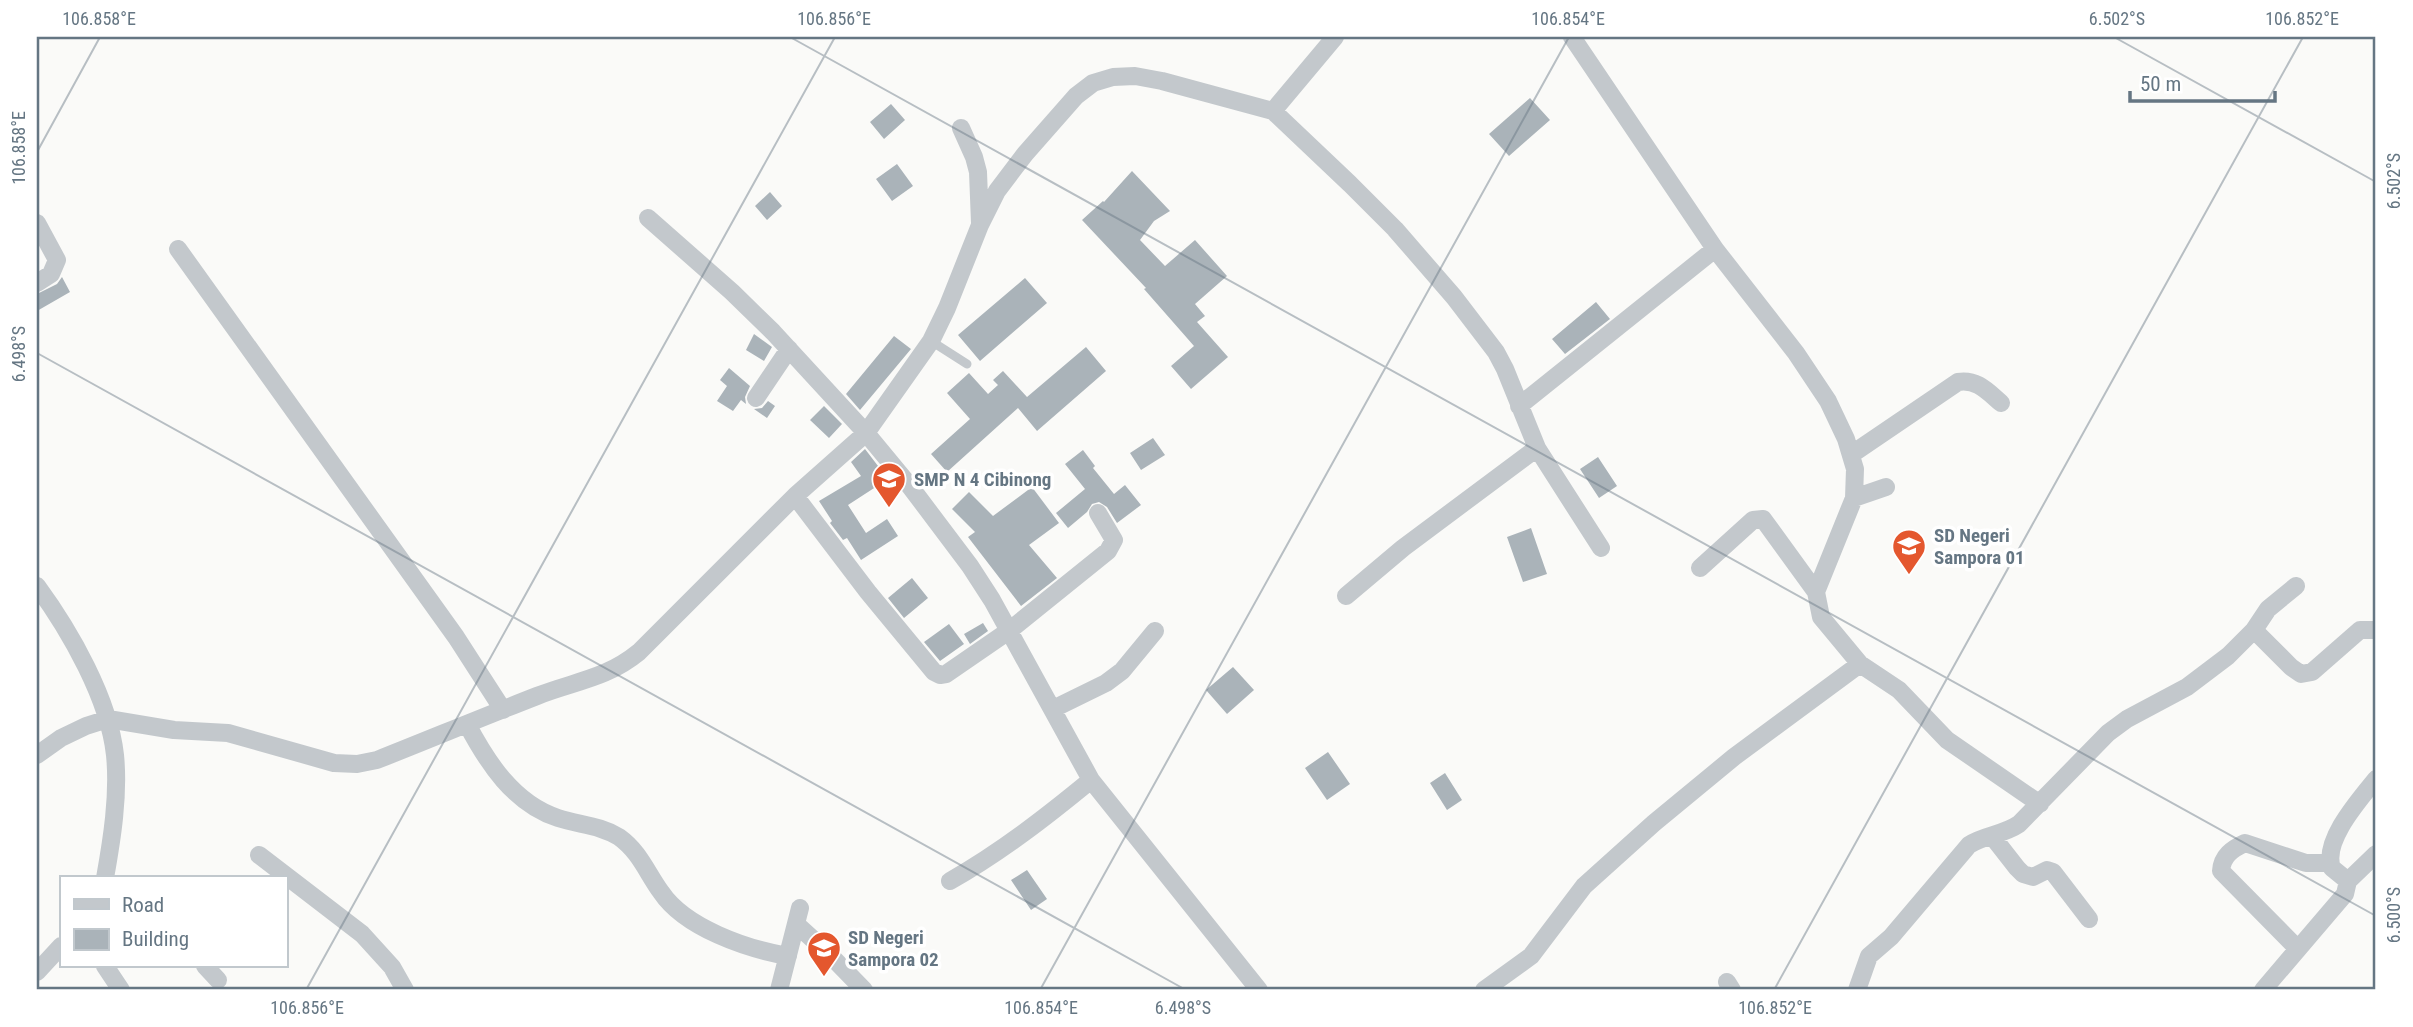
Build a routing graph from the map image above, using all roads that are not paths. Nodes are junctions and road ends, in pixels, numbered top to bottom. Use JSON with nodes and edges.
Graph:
{"nodes":[{"id":1,"x":1335,"y":37,"type":"edge"},
{"id":2,"x":1572,"y":37,"type":"edge"},
{"id":3,"x":1273,"y":111,"type":"junction"},
{"id":4,"x":961,"y":128,"type":"dead end"},
{"id":5,"x":648,"y":218,"type":"dead end"},
{"id":6,"x":37,"y":223,"type":"edge"},
{"id":7,"x":980,"y":225,"type":"junction"},
{"id":8,"x":178,"y":248,"type":"dead end"},
{"id":9,"x":1715,"y":249,"type":"junction"},
{"id":10,"x":37,"y":283,"type":"edge"},
{"id":11,"x":930,"y":341,"type":"junction"},
{"id":12,"x":789,"y":349,"type":"junction"},
{"id":13,"x":967,"y":364,"type":"dead end"},
{"id":14,"x":756,"y":398,"type":"dead end"},
{"id":15,"x":2001,"y":403,"type":"dead end"},
{"id":16,"x":1519,"y":406,"type":"junction"},
{"id":17,"x":866,"y":433,"type":"junction"},
{"id":18,"x":1536,"y":448,"type":"junction"},
{"id":19,"x":1852,"y":454,"type":"junction"},
{"id":20,"x":1886,"y":486,"type":"dead end"},
{"id":21,"x":795,"y":496,"type":"junction"},
{"id":22,"x":1854,"y":498,"type":"junction"},
{"id":23,"x":1098,"y":513,"type":"dead end"},
{"id":24,"x":1601,"y":548,"type":"dead end"},
{"id":25,"x":1700,"y":568,"type":"dead end"},
{"id":26,"x":2296,"y":586,"type":"dead end"},
{"id":27,"x":1816,"y":592,"type":"junction"},
{"id":28,"x":40,"y":596,"type":"edge"},
{"id":29,"x":1346,"y":596,"type":"dead end"},
{"id":30,"x":2254,"y":629,"type":"junction"},
{"id":31,"x":1010,"y":630,"type":"junction"},
{"id":32,"x":2376,"y":630,"type":"edge"},
{"id":33,"x":1156,"y":631,"type":"dead end"},
{"id":34,"x":1860,"y":664,"type":"junction"},
{"id":35,"x":1054,"y":709,"type":"junction"},
{"id":36,"x":503,"y":710,"type":"junction"},
{"id":37,"x":108,"y":719,"type":"junction"},
{"id":38,"x":467,"y":724,"type":"junction"},
{"id":39,"x":37,"y":755,"type":"edge"},
{"id":40,"x":2376,"y":779,"type":"edge"},
{"id":41,"x":1091,"y":780,"type":"junction"},
{"id":42,"x":2040,"y":804,"type":"junction"},
{"id":43,"x":1992,"y":836,"type":"junction"},
{"id":44,"x":2376,"y":853,"type":"edge"},
{"id":45,"x":259,"y":855,"type":"dead end"},
{"id":46,"x":2330,"y":863,"type":"junction"},
{"id":47,"x":105,"y":876,"type":"edge"},
{"id":48,"x":286,"y":876,"type":"edge"},
{"id":49,"x":287,"y":876,"type":"edge"},
{"id":50,"x":950,"y":881,"type":"dead end"},
{"id":51,"x":2348,"y":881,"type":"junction"},
{"id":52,"x":2089,"y":919,"type":"dead end"},
{"id":53,"x":60,"y":947,"type":"edge"},
{"id":54,"x":2298,"y":949,"type":"junction"},
{"id":55,"x":788,"y":956,"type":"junction"},
{"id":56,"x":106,"y":968,"type":"edge"},
{"id":57,"x":207,"y":968,"type":"edge"},
{"id":58,"x":37,"y":972,"type":"edge"},
{"id":59,"x":218,"y":980,"type":"dead end"},
{"id":60,"x":121,"y":990,"type":"edge"},
{"id":61,"x":405,"y":990,"type":"edge"},
{"id":62,"x":779,"y":990,"type":"edge"},
{"id":63,"x":864,"y":990,"type":"edge"},
{"id":64,"x":1259,"y":990,"type":"edge"},
{"id":65,"x":1485,"y":990,"type":"edge"},
{"id":66,"x":1857,"y":990,"type":"edge"},
{"id":67,"x":2263,"y":990,"type":"edge"}],
"edges":[{"from":1,"to":3,"type":"street"},
{"from":2,"to":9,"type":"street"},
{"from":3,"to":7,"type":"street"},
{"from":3,"to":16,"type":"street"},
{"from":4,"to":7,"type":"street"},
{"from":5,"to":12,"type":"street"},
{"from":6,"to":10,"type":"street"},
{"from":7,"to":11,"type":"street"},
{"from":8,"to":36,"type":"street"},
{"from":9,"to":16,"type":"street"},
{"from":9,"to":19,"type":"street"},
{"from":11,"to":13,"type":"lane"},
{"from":11,"to":17,"type":"street"},
{"from":12,"to":14,"type":"street"},
{"from":12,"to":17,"type":"street"},
{"from":15,"to":19,"type":"street"},
{"from":16,"to":18,"type":"street"},
{"from":17,"to":21,"type":"street"},
{"from":17,"to":31,"type":"street"},
{"from":18,"to":24,"type":"street"},
{"from":18,"to":29,"type":"street"},
{"from":19,"to":22,"type":"street"},
{"from":20,"to":22,"type":"street"},
{"from":21,"to":31,"type":"street"},
{"from":21,"to":36,"type":"street"},
{"from":22,"to":27,"type":"street"},
{"from":23,"to":31,"type":"street"},
{"from":25,"to":27,"type":"street"},
{"from":26,"to":30,"type":"street"},
{"from":27,"to":34,"type":"street"},
{"from":28,"to":37,"type":"street"},
{"from":30,"to":32,"type":"street"},
{"from":30,"to":42,"type":"street"},
{"from":31,"to":35,"type":"street"},
{"from":33,"to":35,"type":"street"},
{"from":34,"to":42,"type":"street"},
{"from":34,"to":65,"type":"street"},
{"from":35,"to":41,"type":"street"},
{"from":36,"to":38,"type":"street"},
{"from":37,"to":38,"type":"street"},
{"from":37,"to":39,"type":"street"},
{"from":37,"to":47,"type":"street"},
{"from":38,"to":55,"type":"street"},
{"from":40,"to":46,"type":"street"},
{"from":41,"to":50,"type":"street"},
{"from":41,"to":64,"type":"street"},
{"from":42,"to":43,"type":"street"},
{"from":43,"to":52,"type":"street"},
{"from":43,"to":66,"type":"street"},
{"from":44,"to":51,"type":"street"},
{"from":45,"to":48,"type":"street"},
{"from":46,"to":51,"type":"street"},
{"from":46,"to":54,"type":"street"},
{"from":49,"to":61,"type":"street"},
{"from":51,"to":54,"type":"street"},
{"from":53,"to":58,"type":"street"},
{"from":54,"to":67,"type":"street"},
{"from":55,"to":62,"type":"street"},
{"from":55,"to":63,"type":"street"},
{"from":56,"to":60,"type":"street"},
{"from":57,"to":59,"type":"street"}]}
